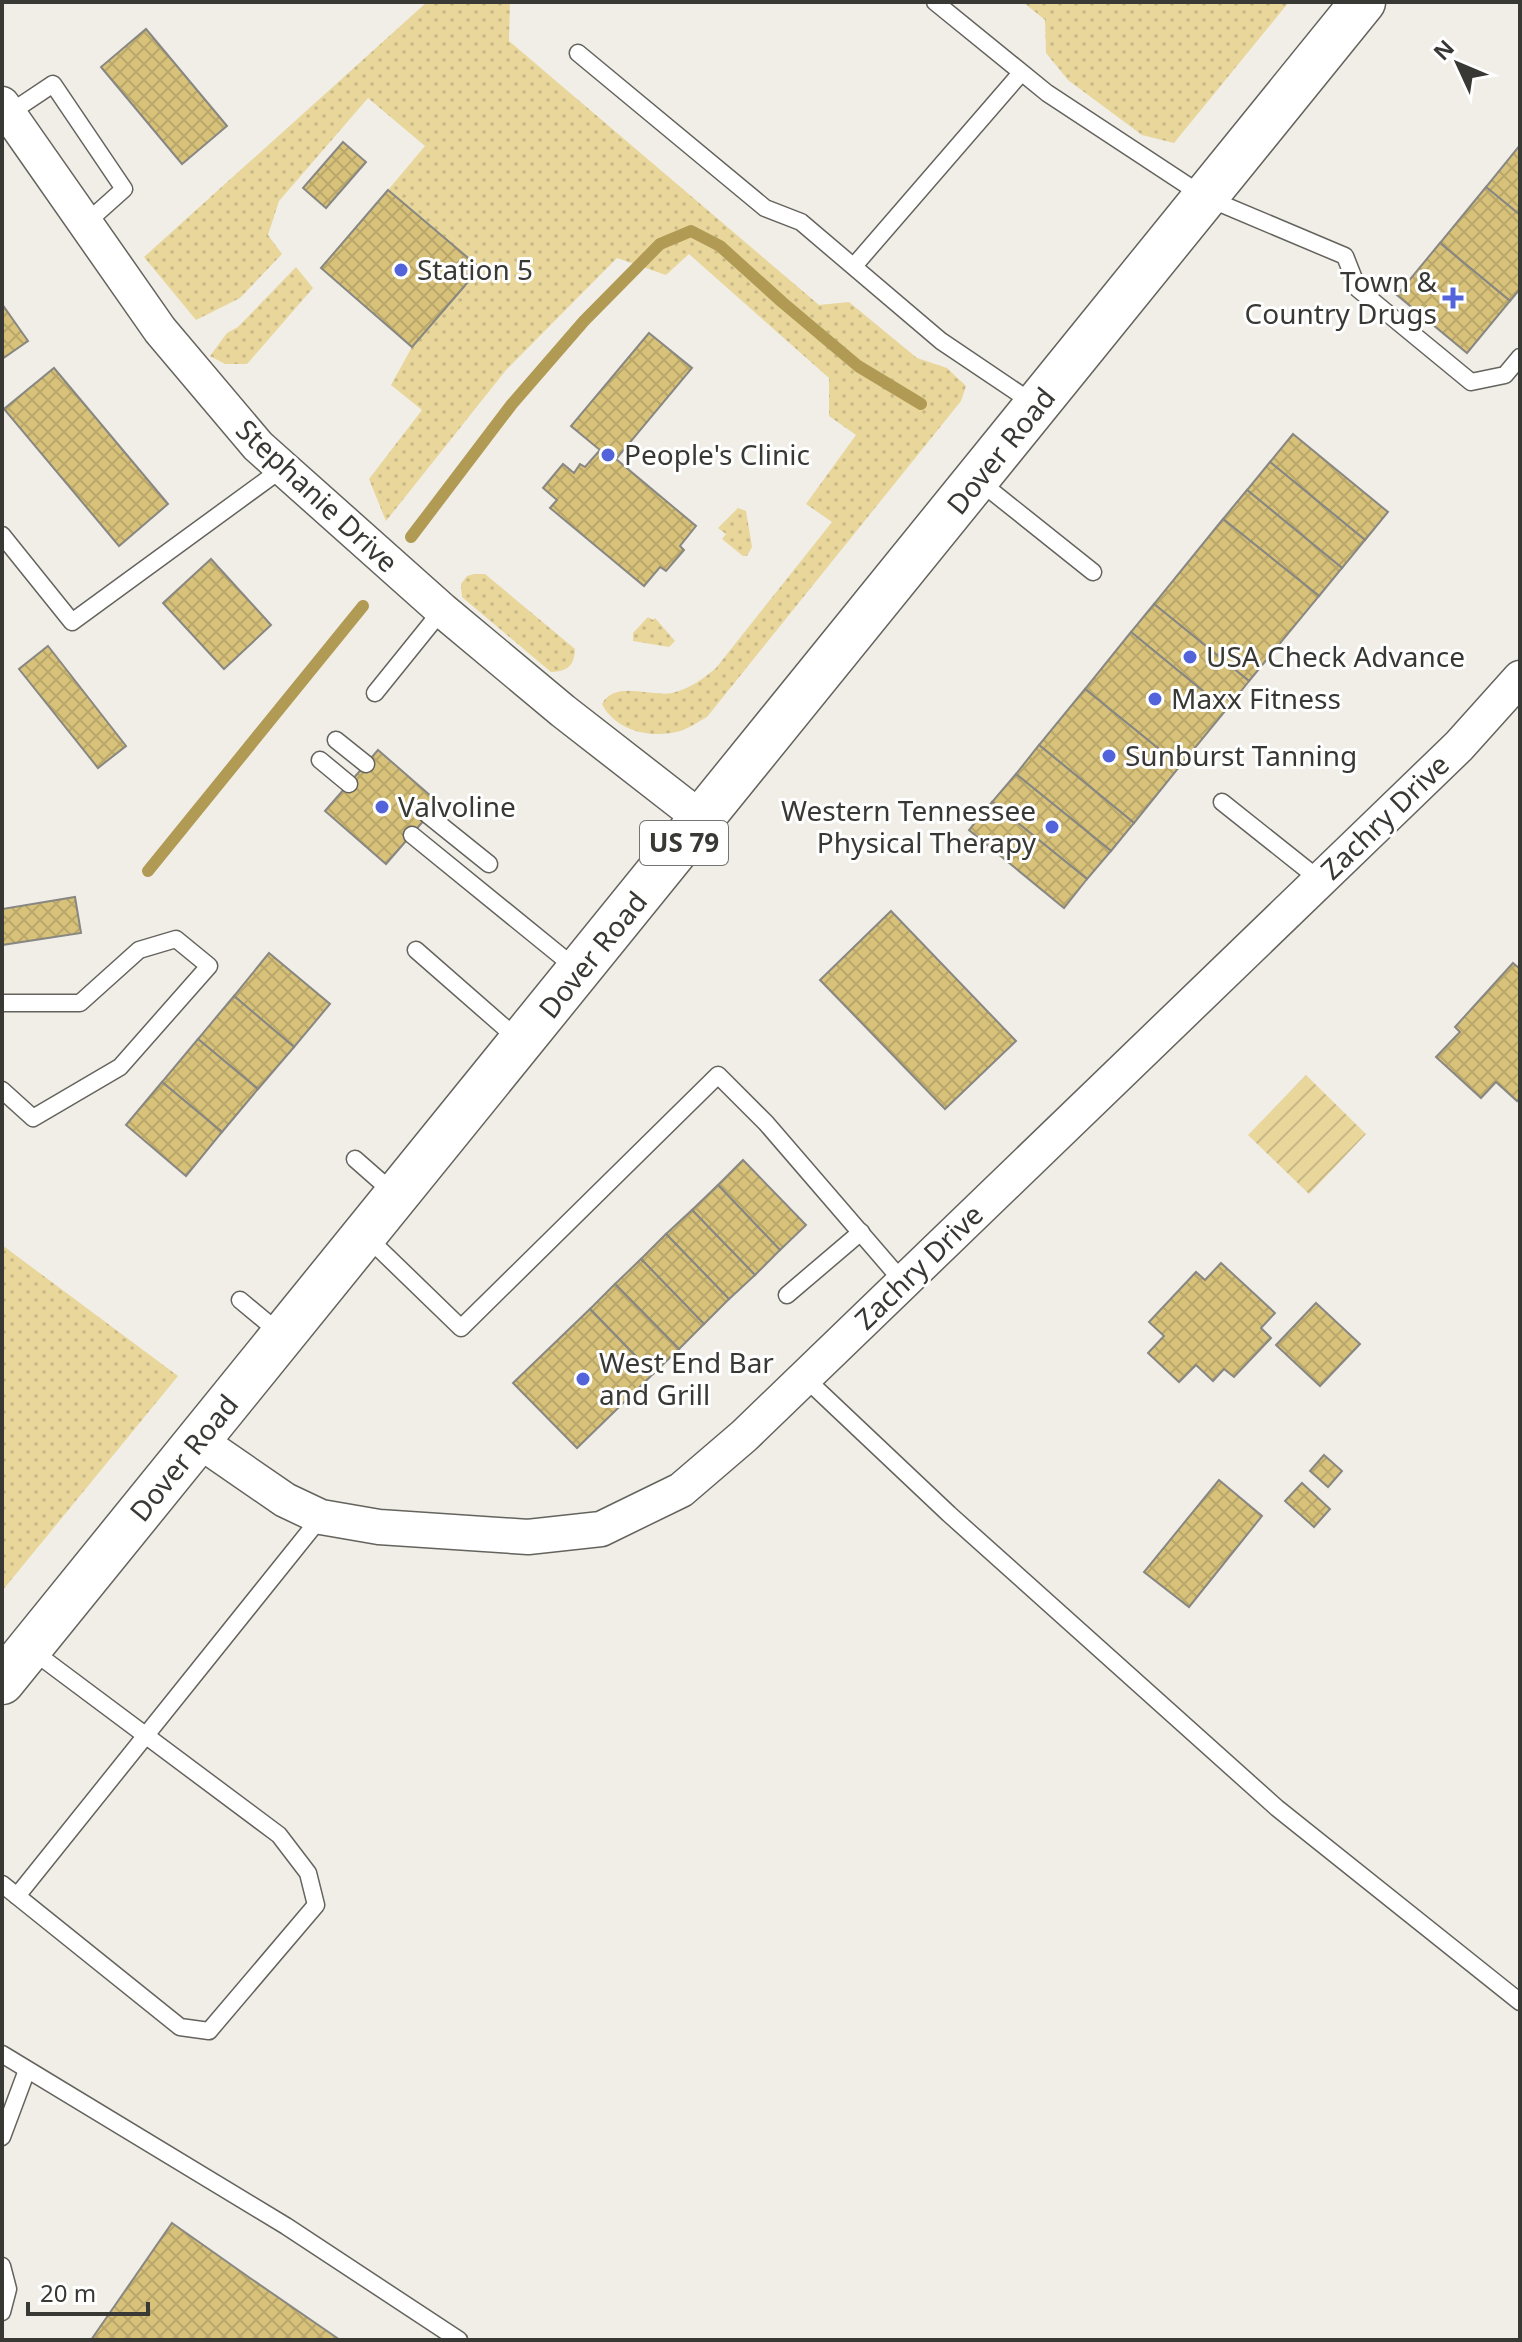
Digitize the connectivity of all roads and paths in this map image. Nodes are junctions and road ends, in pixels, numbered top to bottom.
1 (935, 2) edge
2 (1363, 2) edge
3 (578, 53) dead end
4 (1021, 73) junction
5 (4, 112) edge
6 (1205, 197) junction
7 (86, 223) junction
8 (854, 266) junction
9 (1520, 357) edge
10 (1037, 406) junction
11 (283, 468) junction
12 (977, 480) junction
13 (2, 535) edge
14 (1093, 572) dead end
15 (442, 610) junction
16 (1520, 678) edge
17 (375, 693) dead end
18 (336, 740) dead end
19 (320, 760) dead end
20 (366, 764) dead end
21 (349, 784) dead end
22 (1222, 802) dead end
23 (428, 815) dead end
24 (703, 820) junction
25 (412, 835) dead end
26 (489, 864) dead end
27 (1320, 880) junction
28 (416, 950) dead end
29 (579, 971) junction
30 (2, 1003) edge
31 (522, 1042) junction
32 (2, 1090) edge
33 (355, 1159) dead end
34 (397, 1196) junction
35 (861, 1232) junction
36 (365, 1235) junction
37 (904, 1283) junction
38 (787, 1295) dead end
39 (240, 1300) dead end
40 (283, 1336) junction
41 (805, 1378) junction
42 (198, 1440) junction
43 (321, 1517) junction
44 (29, 1648) junction
45 (2, 1682) edge
46 (146, 1735) junction
47 (2, 1884) edge
48 (17, 1896) junction
49 (1520, 2002) edge
50 (2, 2054) edge
51 (27, 2070) junction
52 (2, 2137) edge
53 (2, 2266) edge
54 (2, 2312) edge
55 (459, 2340) edge

1 - 4 lane
2 - 6 main road, Dover Road / US 79
3 - 8 lane
4 - 6 lane
4 - 8 lane
5 - 7 street, Stephanie Drive
5 - 7 lane
6 - 9 lane
6 - 10 main road, Dover Road / US 79
7 - 11 street, Stephanie Drive
8 - 10 lane
10 - 12 main road, Dover Road / US 79
11 - 13 lane
11 - 15 street, Stephanie Drive
12 - 14 lane
12 - 24 main road, Dover Road / US 79
15 - 17 lane
15 - 24 street, Stephanie Drive
16 - 27 street, Zachry Drive
18 - 20 lane
19 - 21 lane
22 - 27 lane
23 - 26 lane
24 - 29 main road, Dover Road / US 79
25 - 29 lane
27 - 37 street, Zachry Drive
28 - 31 lane
29 - 31 main road, Dover Road / US 79
30 - 32 lane
31 - 34 main road, Dover Road / US 79
33 - 34 lane
34 - 36 main road, Dover Road / US 79
35 - 36 lane
35 - 37 lane
35 - 38 lane
36 - 40 main road, Dover Road / US 79
37 - 41 street, Zachry Drive
39 - 40 lane
40 - 42 main road, Dover Road / US 79
41 - 43 street, Zachry Drive
41 - 49 lane
42 - 43 street, Zachry Drive
42 - 44 main road, Dover Road / US 79
43 - 46 lane
44 - 45 main road, Dover Road / US 79
44 - 46 lane
46 - 48 lane
46 - 48 lane
47 - 48 lane
50 - 51 lane
51 - 52 lane
51 - 55 lane
53 - 54 lane

